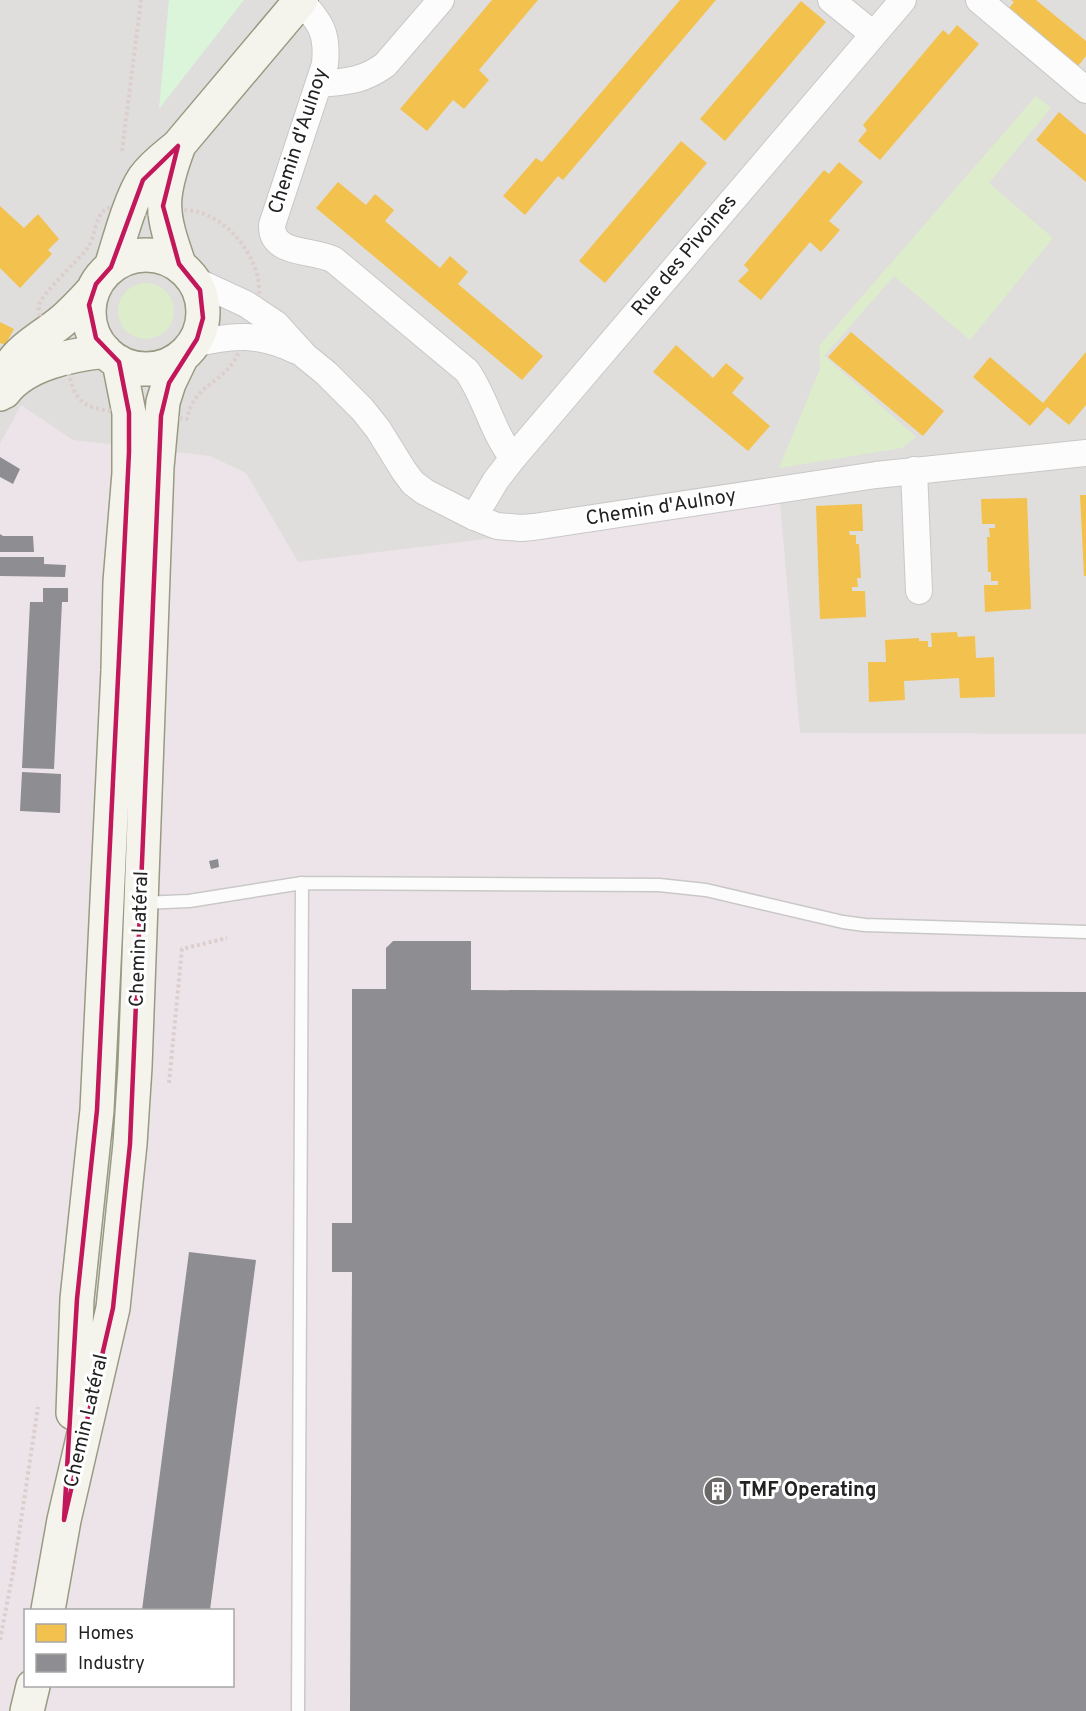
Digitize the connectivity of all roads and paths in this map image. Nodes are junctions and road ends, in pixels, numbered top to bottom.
1 (141, 0) edge
2 (301, 0) edge
3 (441, 0) edge
4 (831, 0) edge
5 (903, 0) edge
6 (979, 0) edge
7 (873, 34) junction
8 (319, 84) junction
9 (1086, 90) edge
10 (178, 146) junction
11 (122, 157) dead end
12 (164, 212) junction
13 (187, 272) junction
14 (102, 278) junction
15 (258, 301) dead end
16 (188, 350) junction
17 (239, 350) dead end
18 (305, 356) junction
19 (112, 357) junction
20 (66, 366) dead end
21 (0, 395) edge
22 (120, 412) dead end
23 (170, 417) dead end
24 (1086, 453) edge
25 (513, 458) junction
26 (914, 470) junction
27 (474, 518) junction
28 (919, 591) dead end
29 (302, 883) junction
30 (125, 902) junction
31 (1086, 932) edge
32 (227, 939) dead end
33 (169, 1086) dead end
34 (48, 1609) edge
35 (33, 1687) edge
36 (27, 1711) edge
37 (298, 1711) edge

1 - 11 path
2 - 8 street, Chemin d'Aulnoy
2 - 10 street
3 - 8 street
4 - 7 street
5 - 7 street, Rue des Pivoines
6 - 9 street
7 - 25 street, Rue des Pivoines
8 - 25 street, Chemin d'Aulnoy
10 - 12 street
10 - 14 street
12 - 13 street
12 - 15 path
13 - 14 street
13 - 16 street
13 - 18 street, Chemin d'Aulnoy
14 - 19 street
14 - 21 street
16 - 18 street, Chemin d'Aulnoy
16 - 19 street
16 - 30 street, Chemin Latéral
17 - 23 path
18 - 27 street, Chemin d'Aulnoy
19 - 21 street
19 - 30 street, Chemin Latéral
20 - 22 path
24 - 26 street, Chemin d'Aulnoy
25 - 27 street, Rue des Pivoines
26 - 27 street, Chemin d'Aulnoy
26 - 28 street
29 - 30 lane
29 - 31 lane
29 - 37 lane
30 - 34 street, Chemin Latéral
32 - 33 path
35 - 36 street

